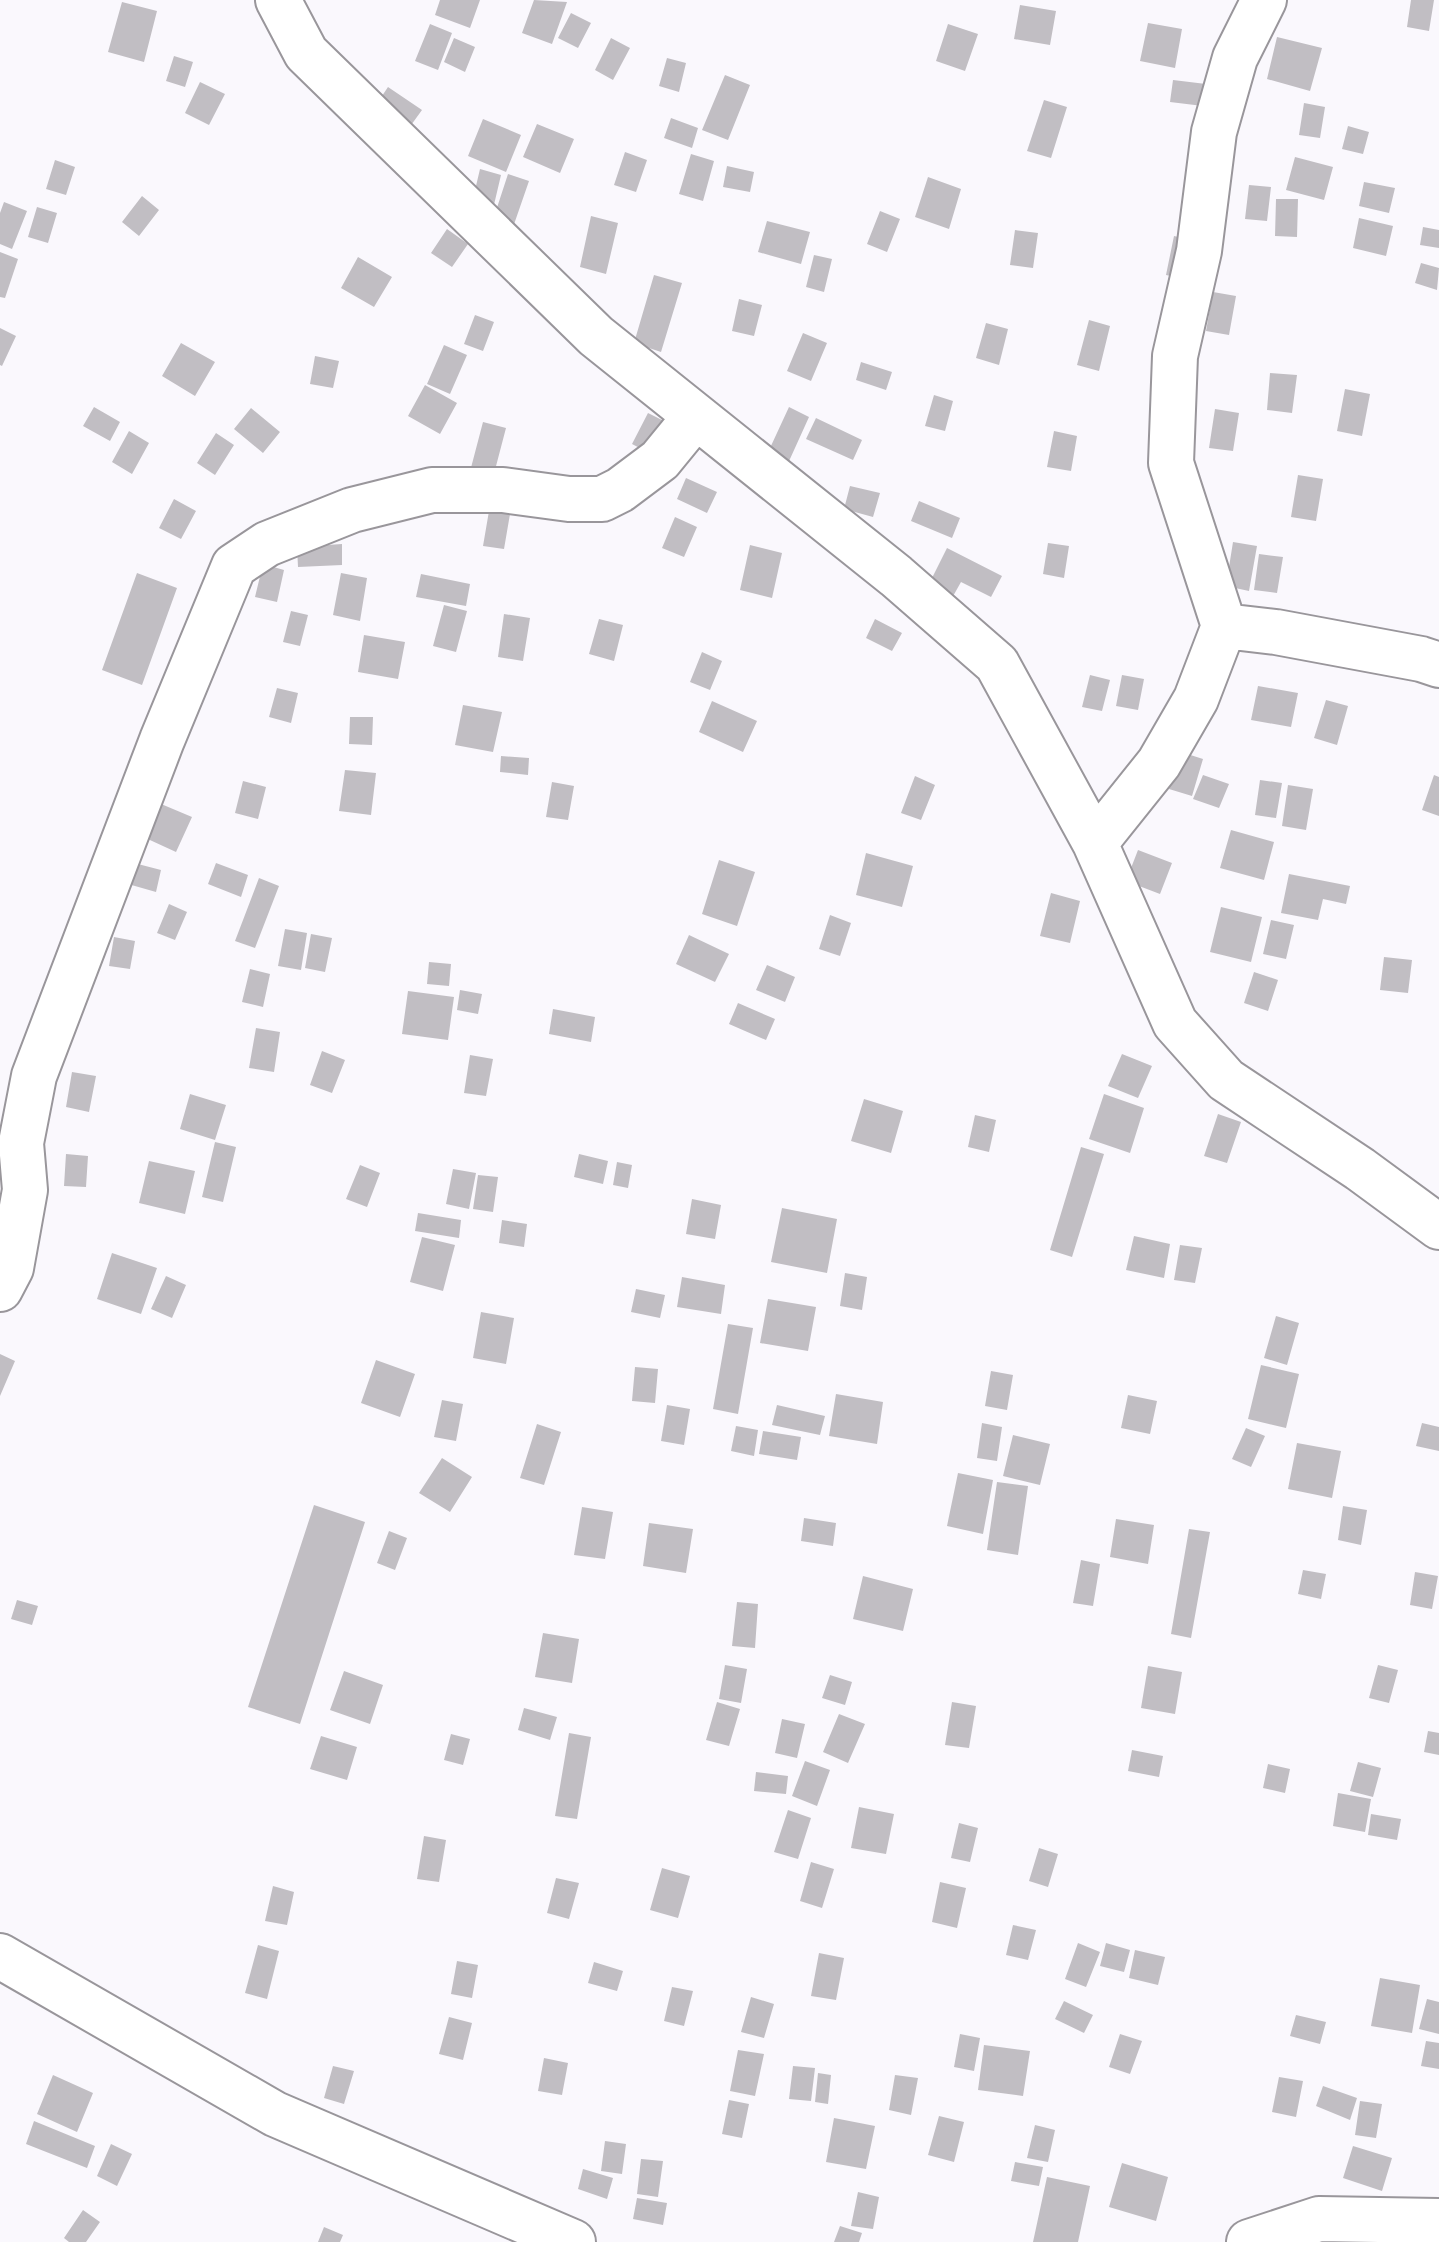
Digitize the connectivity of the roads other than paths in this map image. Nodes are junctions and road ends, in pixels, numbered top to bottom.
1 (278, 0) edge
2 (1264, 0) edge
3 (696, 416) junction
4 (1224, 626) junction
5 (1439, 665) edge
6 (1095, 843) junction
7 (1439, 1227) edge
8 (0, 1289) edge
9 (0, 1956) edge
10 (1439, 2221) edge
11 (573, 2242) edge
12 (1249, 2242) edge

1 - 3 street
2 - 4 street
3 - 6 street
3 - 8 street
4 - 5 street
4 - 6 street
6 - 7 street
9 - 11 street
10 - 12 street

